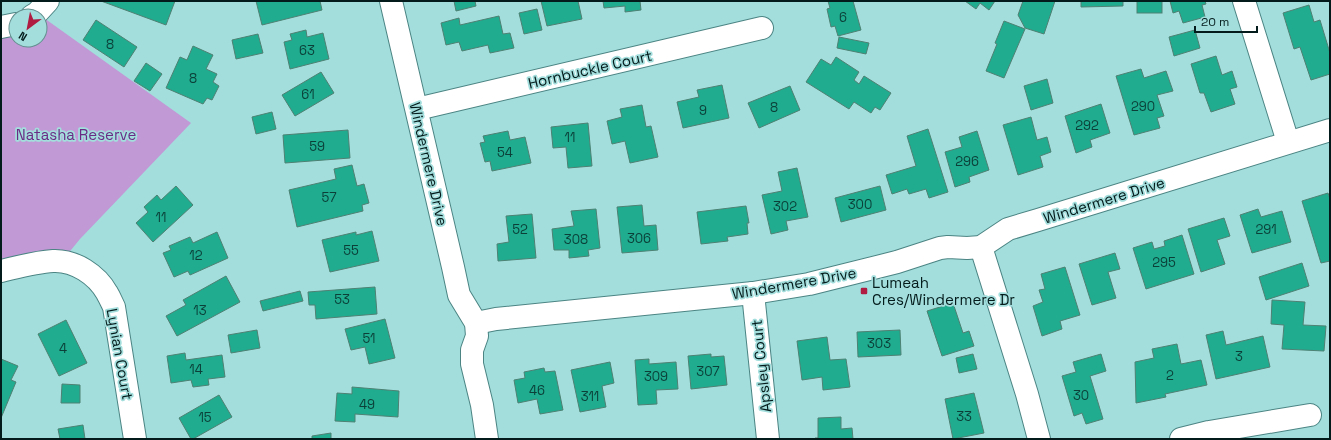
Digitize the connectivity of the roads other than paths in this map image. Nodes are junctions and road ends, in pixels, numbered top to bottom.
1 (391, 1) edge
2 (1244, 1) edge
3 (762, 28) dead end
4 (416, 109) junction
5 (1330, 130) edge
6 (1288, 142) junction
7 (981, 247) junction
8 (1, 271) edge
9 (753, 293) junction
10 (476, 323) junction
11 (1310, 415) dead end
12 (135, 439) edge
13 (487, 439) edge
14 (768, 439) edge
15 (1039, 439) edge
16 (1181, 439) edge

1 - 4 street, Windermere Drive
2 - 6 street
3 - 4 street, Hornbuckle Court
4 - 10 street, Windermere Drive
5 - 6 street, Windermere Drive
6 - 7 street, Windermere Drive
7 - 9 street, Windermere Drive
7 - 15 street
8 - 12 street, Lynian Court
9 - 10 street, Windermere Drive
9 - 14 street, Apsley Court
10 - 13 street
11 - 16 street

